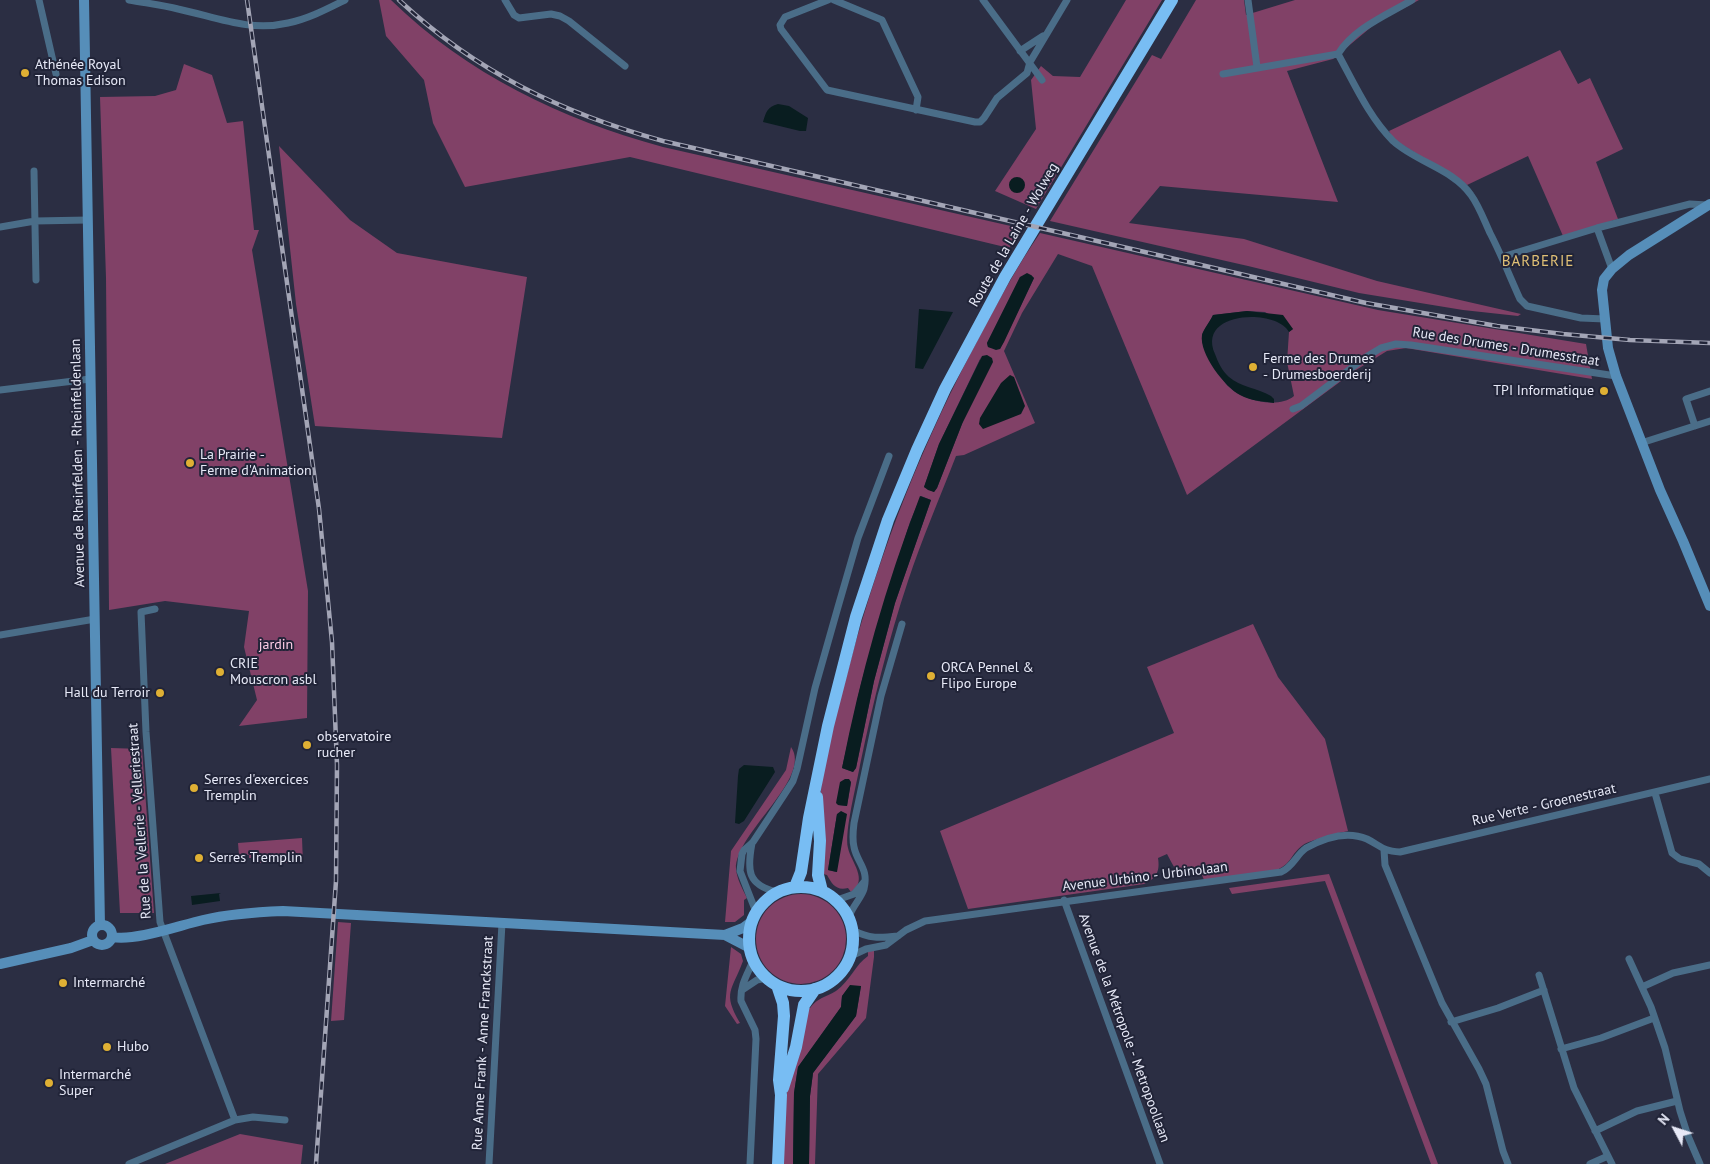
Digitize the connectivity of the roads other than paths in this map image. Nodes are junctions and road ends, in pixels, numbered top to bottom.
1 (39, 0) edge
2 (84, 0) edge
3 (129, 0) edge
4 (345, 0) edge
5 (505, 0) edge
6 (828, 0) edge
7 (834, 0) edge
8 (983, 0) edge
9 (1067, 0) edge
10 (1172, 0) edge
11 (1182, 0) edge
12 (1248, 0) edge
13 (1412, 0) edge
14 (1046, 34) junction
15 (1147, 40) junction
16 (1020, 51) junction
17 (1338, 54) junction
18 (1030, 62) junction
19 (625, 66) dead end
20 (1256, 67) junction
21 (56, 74) dead end
22 (1223, 74) dead end
23 (1042, 80) dead end
24 (916, 110) junction
25 (34, 172) dead end
26 (1708, 205) edge
27 (88, 220) junction
28 (35, 221) junction
29 (0, 228) edge
30 (1597, 228) junction
31 (1502, 257) junction
32 (1612, 268) junction
33 (36, 280) dead end
34 (1606, 319) junction
35 (1616, 376) junction
36 (90, 379) junction
37 (0, 390) edge
38 (1710, 391) edge
39 (1293, 409) dead end
40 (1710, 421) edge
41 (1695, 426) junction
42 (1641, 443) junction
43 (889, 456) dead end
44 (1710, 606) edge
45 (155, 609) dead end
46 (95, 618) junction
47 (902, 624) dead end
48 (0, 635) edge
49 (1710, 779) edge
50 (816, 785) junction
51 (1655, 793) junction
52 (752, 842) junction
53 (1384, 850) junction
54 (1710, 874) edge
55 (864, 881) junction
56 (795, 887) junction
57 (822, 891) junction
58 (777, 892) junction
59 (837, 900) junction
60 (1064, 900) junction
61 (754, 917) junction
62 (849, 917) junction
63 (502, 923) junction
64 (100, 925) junction
65 (164, 930) junction
66 (853, 930) junction
67 (725, 934) junction
68 (898, 936) junction
69 (112, 937) junction
70 (93, 940) junction
71 (752, 955) junction
72 (851, 956) junction
73 (1629, 959) dead end
74 (0, 964) edge
75 (1710, 966) edge
76 (1539, 975) dead end
77 (766, 978) junction
78 (777, 986) junction
79 (1642, 987) junction
80 (815, 989) junction
81 (742, 990) junction
82 (1544, 990) junction
83 (1654, 1018) junction
84 (1451, 1022) junction
85 (1561, 1049) junction
86 (781, 1095) junction
87 (1677, 1101) junction
88 (235, 1120) junction
89 (286, 1120) dead end
90 (1595, 1131) junction
91 (1608, 1156) junction
92 (128, 1164) edge
93 (489, 1164) edge
94 (750, 1164) edge
95 (778, 1164) edge
96 (1160, 1164) edge
97 (1508, 1164) edge
98 (1590, 1164) edge
99 (1612, 1164) edge
100 (1700, 1164) edge

1 - 21 street
2 - 27 main road, Avenue de Rheinfelden - Rheinfeldenlaan
3 - 4 street
5 - 19 street
6 - 24 street
7 - 24 street
8 - 16 street
9 - 14 street
10 - 15 highway, Route de la Laine - Wolweg
11 - 15 highway, Route de la Laine - Wolweg
12 - 20 street
13 - 17 street
14 - 16 street
14 - 18 street
15 - 50 highway, Route de la Laine - Wolweg
16 - 18 street
17 - 20 street
17 - 31 street
18 - 23 street
18 - 24 street
20 - 22 street
25 - 28 street
26 - 30 street
26 - 32 main road
27 - 28 street
27 - 36 main road, Avenue de Rheinfelden - Rheinfeldenlaan
28 - 29 street
28 - 33 street
30 - 31 street
30 - 32 street
31 - 34 street
32 - 34 main road
34 - 35 main road
35 - 39 street, Rue des Drumes - Drumesstraat
35 - 42 main road
36 - 37 street
36 - 46 main road, Avenue de Rheinfelden - Rheinfeldenlaan
38 - 41 street
40 - 41 street
41 - 42 street
42 - 44 main road
43 - 52 street
45 - 65 street, Rue de la Vellerie - Velleriestraat
46 - 48 street
46 - 64 main road, Avenue de Rheinfelden - Rheinfeldenlaan
47 - 55 street
49 - 51 street, Rue Verte - Groenestraat
50 - 56 highway
50 - 57 highway
51 - 53 street, Rue Verte - Groenestraat
51 - 54 street
52 - 58 street
52 - 61 street
53 - 60 street, Avenue Urbino - Urbinolaan
53 - 84 street
55 - 59 street
55 - 62 street
56 - 57 highway
56 - 58 highway
57 - 59 highway
58 - 61 highway
59 - 62 highway
60 - 68 street, Avenue Urbino - Urbinolaan
60 - 96 street, Avenue de la Métropole - Metropoollaan
61 - 67 main road
61 - 71 highway
62 - 66 highway
63 - 65 main road
63 - 67 main road
63 - 93 street, Rue Anne Frank - Anne Franckstraat
64 - 69 main road
64 - 70 main road
65 - 69 main road
65 - 88 street, Rue de la Vellerie - Velleriestraat
66 - 68 street, Avenue Urbino - Urbinolaan
66 - 72 highway
67 - 71 main road
68 - 72 street, Avenue Urbino - Urbinolaan
69 - 70 main road
70 - 74 main road
71 - 77 highway
71 - 81 street
72 - 80 highway
73 - 79 street
75 - 79 street
76 - 82 street
77 - 78 highway
77 - 81 street
78 - 80 highway
78 - 86 highway
79 - 83 street
80 - 86 highway
81 - 94 street
82 - 84 street
82 - 85 street
83 - 85 street
83 - 87 street
84 - 97 street
85 - 90 street
86 - 95 highway
87 - 90 street
87 - 100 street
88 - 89 street
88 - 92 street
90 - 91 street
91 - 98 street
91 - 99 street

